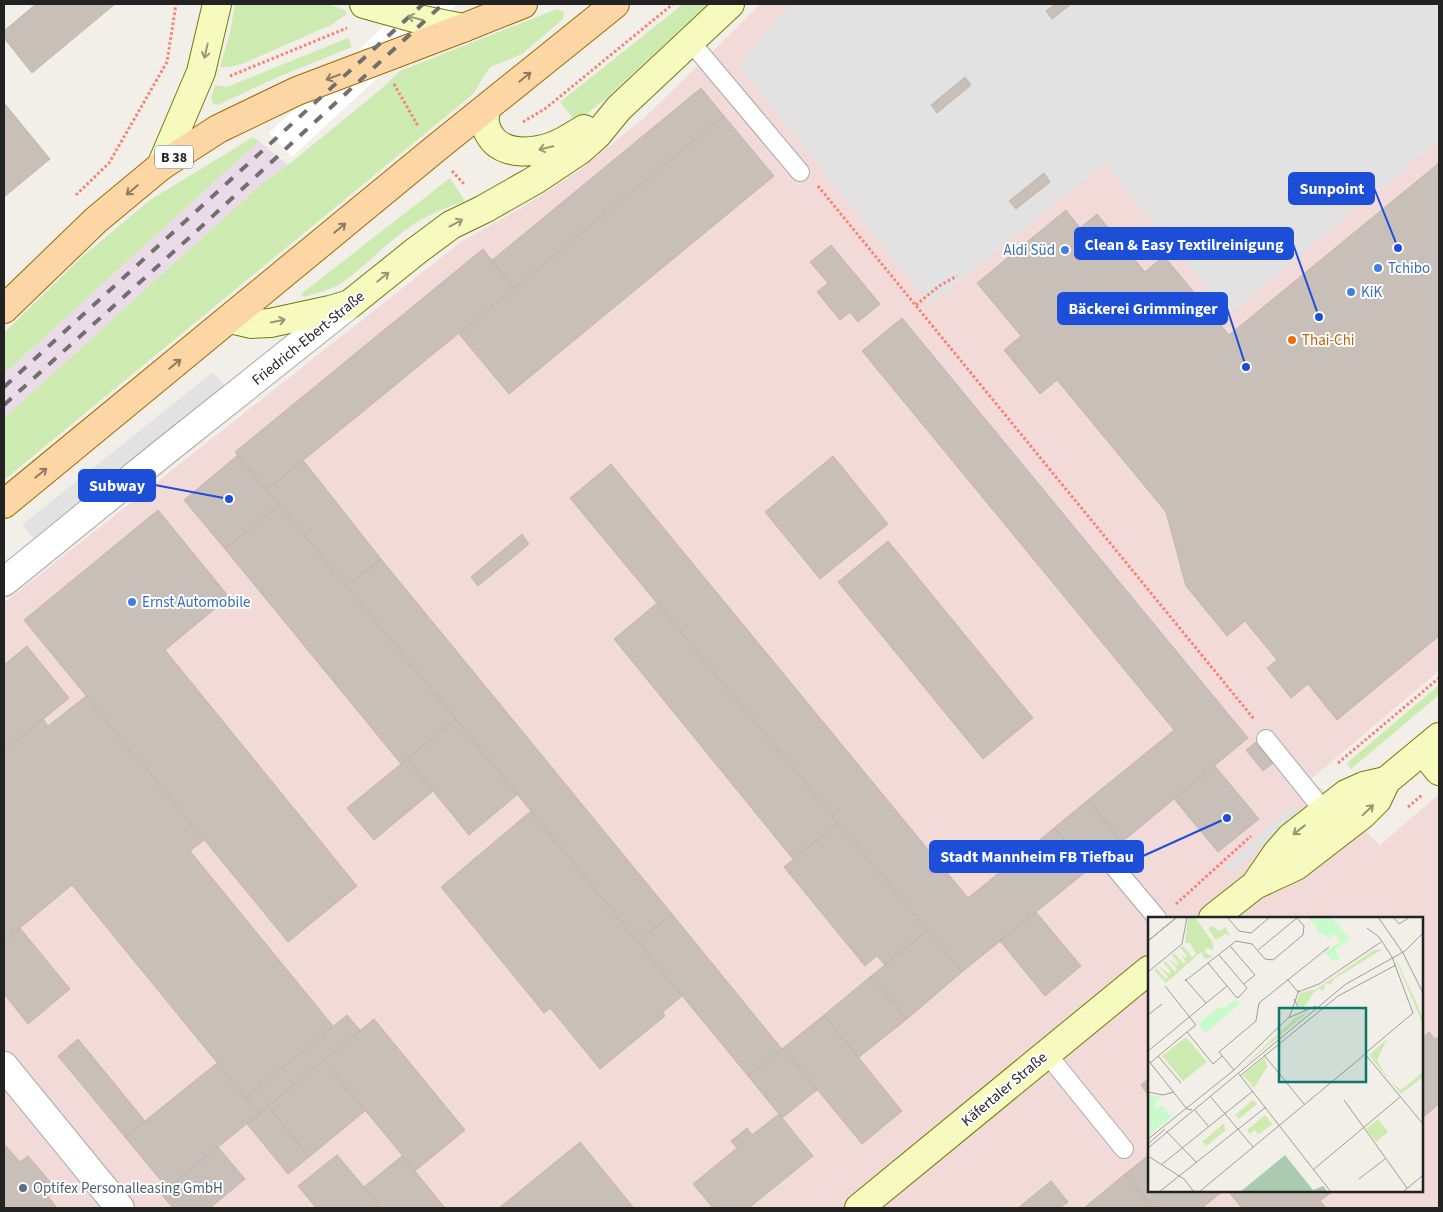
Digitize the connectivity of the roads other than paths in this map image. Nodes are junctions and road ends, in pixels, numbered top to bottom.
1 (217, 4) edge
2 (364, 4) edge
3 (523, 4) edge
4 (615, 4) edge
5 (730, 4) edge
6 (462, 28) junction
7 (690, 41) junction
8 (487, 108) junction
9 (619, 108) junction
10 (161, 166) junction
11 (800, 172) road end
12 (350, 304) junction
13 (4, 309) edge
14 (230, 319) junction
15 (4, 504) edge
16 (7, 573) edge
17 (1266, 739) road end
18 (1434, 753) edge
19 (1386, 781) junction
20 (1324, 811) junction
21 (1105, 856) dead end
22 (1255, 885) junction
23 (1156, 917) edge
24 (1214, 917) edge
25 (1148, 971) edge
26 (1047, 1054) junction
27 (4, 1066) edge
28 (1124, 1149) dead end
29 (120, 1208) edge
30 (859, 1208) edge

1 -> 10 street
6 -> 2 street
3 - 6 main road, B 38
8 -> 4 main road
5 - 7 street, Friedrich-Ebert-Straße
6 -> 10 main road, B 38
7 - 9 street, Friedrich-Ebert-Straße
7 - 11 lane
9 -> 8 street, Friedrich-Ebert-Straße
14 -> 8 main road
12 -> 9 street, Friedrich-Ebert-Straße
10 -> 13 main road, B 38
14 -> 12 street
12 - 16 street, Friedrich-Ebert-Straße
15 -> 14 main road
17 - 20 lane
18 - 19 street
19 - 20 street
22 -> 19 street
20 -> 22 street
21 - 23 lane
22 - 24 street
25 - 26 street, Käfertaler Straße
26 - 28 lane
26 - 30 street, Käfertaler Straße
27 - 29 street

